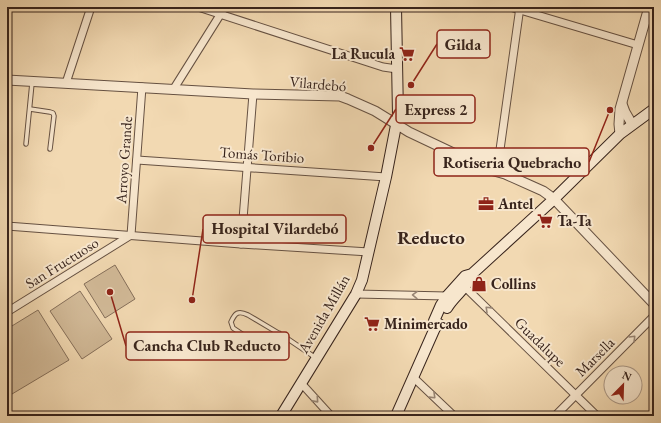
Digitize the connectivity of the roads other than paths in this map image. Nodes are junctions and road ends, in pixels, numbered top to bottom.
1 (91, 7) edge
2 (198, 7) edge
3 (226, 7) edge
4 (396, 7) edge
5 (510, 7) edge
6 (649, 7) edge
7 (519, 8) edge
8 (221, 14) junction
9 (638, 45) junction
10 (397, 68) junction
11 (7, 80) edge
12 (33, 82) junction
13 (66, 84) junction
14 (142, 88) junction
15 (173, 90) junction
16 (253, 94) junction
17 (622, 104) junction
18 (30, 109) junction
19 (654, 109) edge
20 (397, 124) junction
21 (632, 124) junction
22 (620, 134) junction
23 (26, 144) dead end
24 (50, 149) dead end
25 (137, 160) junction
26 (247, 167) junction
27 (497, 171) junction
28 (386, 177) junction
29 (554, 198) junction
30 (7, 226) edge
31 (131, 235) junction
32 (241, 244) junction
33 (369, 252) junction
34 (472, 274) junction
35 (464, 287) junction
36 (356, 294) junction
37 (449, 298) junction
38 (654, 304) edge
39 (7, 312) edge
40 (654, 316) edge
41 (279, 333) junction
42 (317, 358) junction
43 (413, 377) junction
44 (301, 383) junction
45 (576, 395) junction
46 (281, 416) edge
47 (331, 416) edge
48 (396, 416) edge
49 (454, 416) edge
50 (555, 416) edge
51 (598, 416) edge

1 - 13 street
2 - 8 street
3 - 8 street
4 - 10 main road, Avenida Millán
5 - 7 street
6 - 9 street
7 - 9 street
7 - 27 street
8 - 10 street
8 - 15 street
9 - 17 street
10 - 20 main road, Avenida Millán
11 - 12 street, Vilardebó
12 - 13 street, Vilardebó
12 - 18 lane
13 - 14 street, Vilardebó
14 - 15 street, Vilardebó
14 - 25 street, Arroyo Grande
15 - 16 street, Vilardebó
16 - 20 street, Vilardebó
16 - 26 street
17 - 21 street
17 - 22 street
18 - 23 lane
18 - 24 lane
19 - 21 main road
20 - 27 street, Vilardebó
20 - 28 main road, Avenida Millán
21 - 22 main road
22 - 29 main road
25 - 26 street, Tomás Toribio
25 - 31 street, Arroyo Grande
26 - 28 street, Tomás Toribio
26 - 32 street
27 - 29 street, Vilardebó
28 - 33 main road, Avenida Millán
29 - 34 main road
29 - 38 street, Vilardebó
30 - 31 street
31 - 32 street
31 - 39 street, San Fructuoso
32 - 33 street
33 - 36 main road, Avenida Millán
34 - 35 main road
34 - 37 main road
35 - 37 main road
45 -> 35 street, Guadalupe
37 -> 36 street
36 - 42 main road, Avenida Millán
37 - 43 main road
45 -> 40 street, Marsella
41 - 41 lane
41 - 42 lane
42 - 44 main road, Avenida Millán
43 - 48 main road
43 -> 49 street
44 - 46 main road, Avenida Millán
44 -> 47 street
45 - 50 street, Marsella
45 - 51 street, Guadalupe

